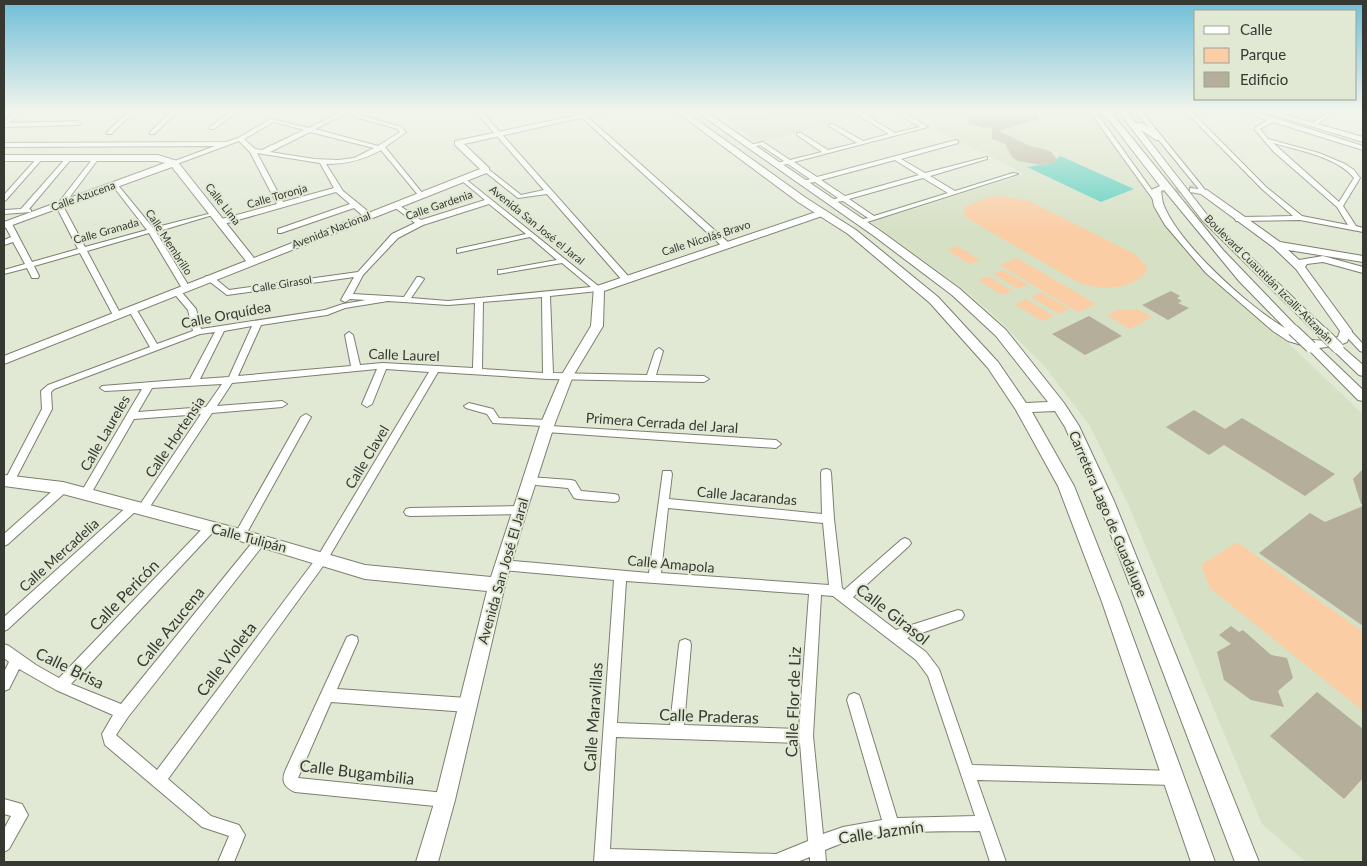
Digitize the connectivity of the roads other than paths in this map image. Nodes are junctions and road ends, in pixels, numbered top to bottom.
1 (203, 152) edge
2 (255, 152) edge
3 (267, 152) edge
4 (368, 152) edge
5 (385, 152) edge
6 (467, 152) edge
7 (517, 152) edge
8 (624, 152) edge
9 (737, 152) edge
10 (764, 152) edge
11 (771, 152) edge
12 (825, 152) edge
13 (916, 152) edge
14 (1122, 152) edge
15 (1140, 152) edge
16 (1160, 152) edge
17 (1171, 152) edge
18 (1229, 152) edge
19 (1278, 152) edge
20 (1303, 152) edge
21 (4, 158) edge
22 (40, 158) junction
23 (69, 158) junction
24 (96, 158) junction
25 (895, 158) junction
26 (985, 158) dead end
27 (321, 160) junction
28 (790, 162) junction
29 (174, 163) junction
30 (777, 165) junction
31 (486, 170) junction
32 (1015, 174) dead end
33 (924, 175) junction
34 (463, 179) junction
35 (816, 179) junction
36 (803, 183) junction
37 (114, 185) junction
38 (1162, 188) dead end
39 (338, 189) junction
40 (1193, 190) tunnel mouth
41 (550, 191) junction
42 (1204, 192) junction
43 (954, 193) junction
44 (820, 194) junction
45 (421, 195) junction
46 (843, 198) junction
47 (4, 199) edge
48 (802, 200) junction
49 (490, 201) junction
50 (1157, 201) junction
51 (831, 202) junction
52 (281, 205) junction
53 (355, 205) junction
54 (395, 205) junction
55 (59, 206) junction
56 (1340, 206) junction
57 (45, 210) junction
58 (4, 212) edge
59 (23, 212) junction
60 (214, 213) junction
61 (822, 213) junction
62 (367, 215) junction
63 (873, 218) junction
64 (1300, 218) junction
65 (1240, 219) junction
66 (221, 222) junction
67 (860, 222) junction
68 (420, 223) junction
69 (6, 225) edge
70 (1353, 228) junction
71 (151, 230) junction
72 (281, 230) dead end
73 (1363, 230) edge
74 (531, 235) junction
75 (16, 238) junction
76 (4, 242) edge
77 (1213, 243) junction
78 (726, 245) junction
79 (1233, 245) junction
80 (1277, 245) junction
81 (81, 250) junction
82 (460, 250) dead end
83 (1321, 255) junction
84 (1363, 259) edge
85 (563, 260) junction
86 (251, 261) junction
87 (29, 264) junction
88 (1300, 267) junction
89 (1363, 270) edge
90 (4, 272) edge
91 (501, 272) dead end
92 (360, 274) junction
93 (36, 276) dead end
94 (209, 278) junction
95 (625, 278) junction
96 (420, 279) dead end
97 (598, 289) junction
98 (181, 290) junction
99 (546, 293) junction
100 (347, 296) junction
101 (387, 299) junction
102 (406, 300) junction
103 (479, 301) junction
104 (344, 306) junction
105 (132, 309) junction
106 (117, 315) junction
107 (258, 322) junction
108 (221, 328) junction
109 (1346, 331) junction
110 (198, 332) junction
111 (349, 335) dead end
112 (154, 347) junction
113 (1363, 349) edge
114 (659, 351) dead end
115 (4, 360) edge
116 (383, 366) junction
117 (356, 368) junction
118 (436, 370) junction
119 (477, 371) junction
120 (1363, 372) edge
121 (548, 376) junction
122 (567, 376) junction
123 (651, 378) junction
124 (704, 379) dead end
125 (231, 380) junction
126 (193, 383) junction
127 (148, 386) junction
128 (105, 388) dead end
129 (1363, 397) edge
130 (282, 404) dead end
131 (367, 404) dead end
132 (469, 406) dead end
133 (1059, 406) junction
134 (1022, 408) junction
135 (211, 409) junction
136 (131, 416) junction
137 (306, 417) dead end
138 (547, 426) junction
139 (776, 444) dead end
140 (826, 472) dead end
141 (667, 474) dead end
142 (7, 481) edge
143 (529, 481) junction
144 (63, 488) junction
145 (85, 494) junction
146 (614, 498) dead end
147 (664, 504) junction
148 (138, 508) junction
149 (519, 510) junction
150 (410, 512) dead end
151 (828, 519) junction
152 (210, 528) junction
153 (240, 535) junction
154 (4, 541) edge
155 (260, 541) junction
156 (905, 542) dead end
157 (322, 559) junction
158 (503, 564) junction
159 (620, 575) junction
160 (654, 578) junction
161 (497, 585) junction
162 (815, 591) junction
163 (840, 594) junction
164 (958, 615) dead end
165 (4, 625) edge
166 (894, 636) junction
167 (352, 641) dead end
168 (686, 645) dead end
169 (4, 650) edge
170 (16, 662) junction
171 (4, 685) edge
172 (61, 685) junction
173 (326, 695) junction
174 (854, 700) dead end
175 (467, 705) junction
176 (123, 712) junction
177 (610, 730) junction
178 (676, 733) junction
179 (806, 736) junction
180 (967, 772) junction
181 (1174, 778) junction
182 (158, 780) junction
183 (445, 800) junction
184 (4, 807) edge
185 (985, 823) junction
186 (892, 827) junction
187 (4, 844) edge
188 (815, 844) junction
189 (602, 859) edge
190 (226, 862) edge
191 (426, 862) edge
192 (818, 862) edge
193 (998, 862) edge
194 (1203, 862) edge
195 (1248, 862) edge

1 - 29 street, Calle Azucena
2 - 52 street
3 - 27 street
4 - 27 street
5 - 45 street
6 - 31 street
7 - 41 street
8 - 78 street
9 - 48 main road, Carretera Lago de Guadalupe
10 - 30 main road, Carretera Lago de Guadalupe
11 - 28 street
12 - 28 street
13 - 25 street
14 - 50 street
15 - 77 street, Boulevard Cuautitlán Izcalli-Atizapán
16 - 79 street, Boulevard Cuautitlán Izcalli-Atizapán
17 - 42 street, Boulevard Cuautitlán Izcalli-Atizapán
18 - 64 street
19 - 56 street
20 - 56 street
21 - 22 street
22 - 23 street
22 - 47 street
23 - 24 street
23 - 59 street
24 - 29 street
24 - 55 street
25 - 33 street
25 - 35 street
26 - 33 street
27 - 39 street
28 - 30 street
28 - 35 street
29 - 37 street, Calle Azucena
29 - 60 street, Calle Lima
30 - 36 main road, Carretera Lago de Guadalupe
31 - 34 street, Avenida Nacional
31 - 41 street
32 - 43 street
33 - 43 street
33 - 46 street
34 - 45 street, Avenida Nacional
34 - 49 street, Avenida San José el Jaral
35 - 36 street
35 - 46 street
36 - 44 main road, Carretera Lago de Guadalupe
37 - 55 street, Calle Azucena
37 - 71 street, Calle Membrillo
38 - 50 street
39 - 52 street, Calle Toronja
39 - 53 street
40 - 42 street
41 - 95 street
42 - 65 street, Boulevard Cuautitlán Izcalli-Atizapán
43 - 63 street
44 - 48 main road
44 - 51 main road, Carretera Lago de Guadalupe
45 - 54 street, Avenida Nacional
46 - 51 street
46 - 63 street
48 - 61 main road, Carretera Lago de Guadalupe
49 - 68 street, Calle Gardenia
49 - 74 street, Avenida San José el Jaral
50 - 109 street
51 - 67 main road, Carretera Lago de Guadalupe
52 - 66 street, Calle Toronja
53 - 62 street
53 - 72 street
54 - 62 street, Avenida Nacional
54 - 68 street
55 - 57 street, Calle Azucena
55 - 81 street
56 - 70 street
57 - 59 street
57 - 69 street, Calle Azucena
58 - 59 street
60 - 66 street, Calle Lima
60 - 71 street, Calle Granada
61 - 78 street, Calle Nicolás Bravo
61 - 134 main road, Carretera Lago de Guadalupe
62 - 86 street, Avenida Nacional
63 - 67 street
64 - 65 street
64 - 70 street
65 - 80 street, Boulevard Cuautitlán Izcalli-Atizapán
66 - 86 street, Calle Lima
67 - 133 main road, Carretera Lago de Guadalupe
68 - 92 street, Calle Gardenia
69 - 75 street
70 - 73 street
71 - 81 street, Calle Granada
71 - 98 street, Calle Membrillo
74 - 82 street
74 - 85 street, Avenida San José el Jaral
75 - 76 street
75 - 87 street
77 - 79 street
77 - 129 street, Boulevard Cuautitlán Izcalli-Atizapán, bridge
78 - 95 street, Calle Nicolás Bravo
79 - 120 street, Boulevard Cuautitlán Izcalli-Atizapán, bridge
80 - 83 street
80 - 88 street, Boulevard Cuautitlán Izcalli-Atizapán
81 - 87 street, Calle Granada
81 - 106 street
83 - 84 street
83 - 88 street
83 - 89 street
85 - 91 street
85 - 97 street, Avenida San José el Jaral
86 - 94 street, Avenida Nacional
87 - 90 street, Calle Granada
87 - 93 street
88 - 109 street, Boulevard Cuautitlán Izcalli-Atizapán
92 - 94 street, Calle Girasol
92 - 100 street, Calle Gardenia
94 - 98 street, Avenida Nacional
95 - 97 street, Calle Nicolás Bravo
96 - 102 street
97 - 99 street, Calle Orquídea
97 - 122 street, Avenida San José El Jaral
98 - 105 street, Avenida Nacional
98 - 110 street, Calle Membrillo
99 - 103 street, Calle Orquídea
99 - 121 street
100 - 101 street, Calle Orquídea
100 - 104 street, Calle Gardenia
101 - 102 street, Calle Orquídea
101 - 104 street, Calle Orquídea
102 - 103 street, Calle Orquídea
103 - 119 street
104 - 107 street, Calle Orquídea
105 - 106 street, Avenida Nacional
105 - 112 street
106 - 115 street, Avenida Nacional
107 - 108 street, Calle Orquídea
107 - 125 street, Calle Hortensia
108 - 110 street, Calle Orquídea
108 - 126 street
109 - 113 street, Boulevard Cuautitlán Izcalli-Atizapán
110 - 112 street, Calle Orquídea
111 - 117 street
112 - 142 street, Calle Orquídea
114 - 123 street
116 - 117 street, Calle Laurel
116 - 118 street, Calle Laurel
116 - 131 street
117 - 125 street, Calle Laurel
118 - 119 street, Calle Laurel
118 - 157 street, Calle Clavel
119 - 121 street, Calle Laurel
121 - 122 street, Calle Laurel
122 - 123 street, Calle Laurel
122 - 138 street, Avenida San José El Jaral
123 - 124 street, Calle Laurel
125 - 126 street, Calle Laurel
125 - 135 street, Calle Hortensia
126 - 127 street, Calle Laurel
127 - 128 street, Calle Laurel
127 - 136 street, Calle Laureles
130 - 135 street
132 - 138 street, Primera Cerrada del Jaral
133 - 134 main road
133 - 195 main road, Carretera Lago de Guadalupe
134 - 181 main road, Carretera Lago de Guadalupe
135 - 136 street
135 - 148 street, Calle Hortensia
136 - 145 street, Calle Laureles
137 - 153 street
138 - 139 street, Primera Cerrada del Jaral
138 - 143 street, Avenida San José El Jaral
140 - 151 street, Calle Girasol
141 - 147 street
142 - 144 street, Calle Tulipán
143 - 146 street
143 - 149 street, Avenida San José El Jaral
144 - 145 street, Calle Tulipán
144 - 154 street
145 - 148 street, Calle Tulipán
147 - 151 street, Calle Jacarandas
147 - 160 street
148 - 152 street, Calle Tulipán
148 - 165 street, Calle Mercadelia
149 - 150 street
149 - 158 street, Avenida San José El Jaral
151 - 163 street, Calle Girasol
152 - 153 street, Calle Tulipán
152 - 172 street, Calle Pericón
153 - 155 street, Calle Tulipán
155 - 157 street, Calle Tulipán
155 - 176 street, Calle Azucena
156 - 163 street
157 - 161 street, Calle Tulipán
157 - 182 street, Calle Violeta
158 - 159 street, Calle Amapola
158 - 161 street, Avenida San José El Jaral
159 - 160 street, Calle Amapola
159 - 177 street, Calle Maravillas
160 - 162 street, Calle Amapola
161 - 175 street, Avenida San José El Jaral
162 - 163 street, Calle Amapola
162 - 179 street, Calle Flor de Liz
163 - 166 street, Calle Girasol
164 - 166 street
166 - 180 street, Calle Girasol
167 - 173 street
168 - 178 street
169 - 170 street, Calle Brisa
170 - 171 street
170 - 172 street, Calle Brisa
172 - 176 street, Calle Brisa
173 - 175 street
173 - 183 street, Calle Bugambilia
174 - 186 street
175 - 183 street, Avenida San José El Jaral
176 - 182 street, Calle Azucena
177 - 178 street, Calle Praderas
177 - 189 street, Calle Maravillas
178 - 179 street, Calle Praderas
179 - 188 street, Calle Flor de Liz
180 - 181 street
180 - 185 street, Calle Girasol
181 - 194 main road, Carretera Lago de Guadalupe
182 - 190 street
183 - 191 street, Avenida San José El Jaral
184 - 187 street
185 - 186 street, Calle Jazmín
185 - 193 street, Calle Girasol
186 - 188 street, Calle Jazmín
188 - 189 street, Calle Jazmín
188 - 192 street, Calle Flor de Liz

